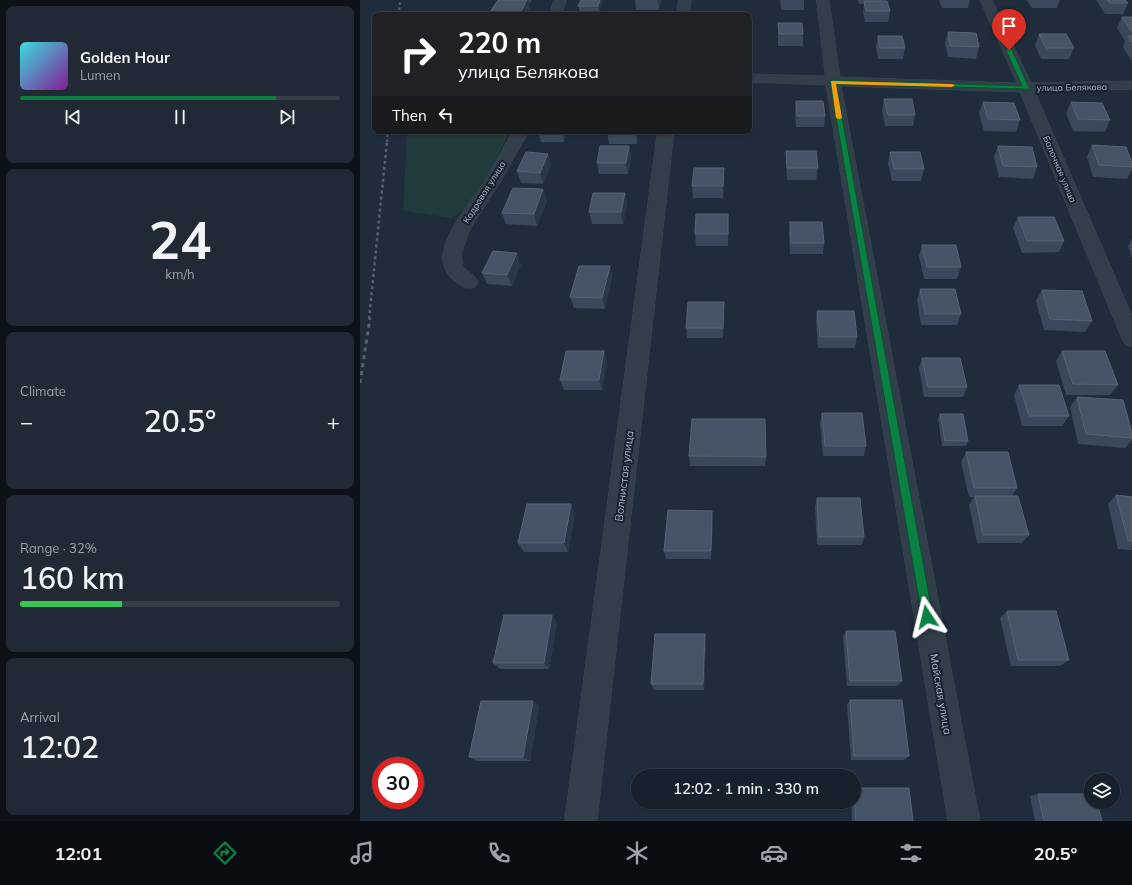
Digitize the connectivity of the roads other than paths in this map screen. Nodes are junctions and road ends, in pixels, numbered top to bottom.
1 (560, 0) edge
2 (685, 0) edge
3 (823, 0) edge
4 (986, 0) edge
5 (557, 12) edge
6 (683, 12) edge
7 (752, 78) edge
8 (833, 82) junction
9 (1132, 85) edge
10 (1026, 88) junction
11 (519, 134) edge
12 (666, 134) edge
13 (468, 282) dead end
14 (1132, 339) edge
15 (581, 821) edge
16 (964, 821) edge

1 - 5 street
2 - 6 street
3 - 8 street, Майская улица
4 - 10 street, Балочная улица
7 - 8 street, улица Белякова
8 - 10 street, улица Белякова
8 - 16 street, Майская улица
9 - 10 street, улица Белякова
10 - 14 street, Балочная улица
11 - 13 street, Кадровая улица
12 - 15 street, Волнистая улица

